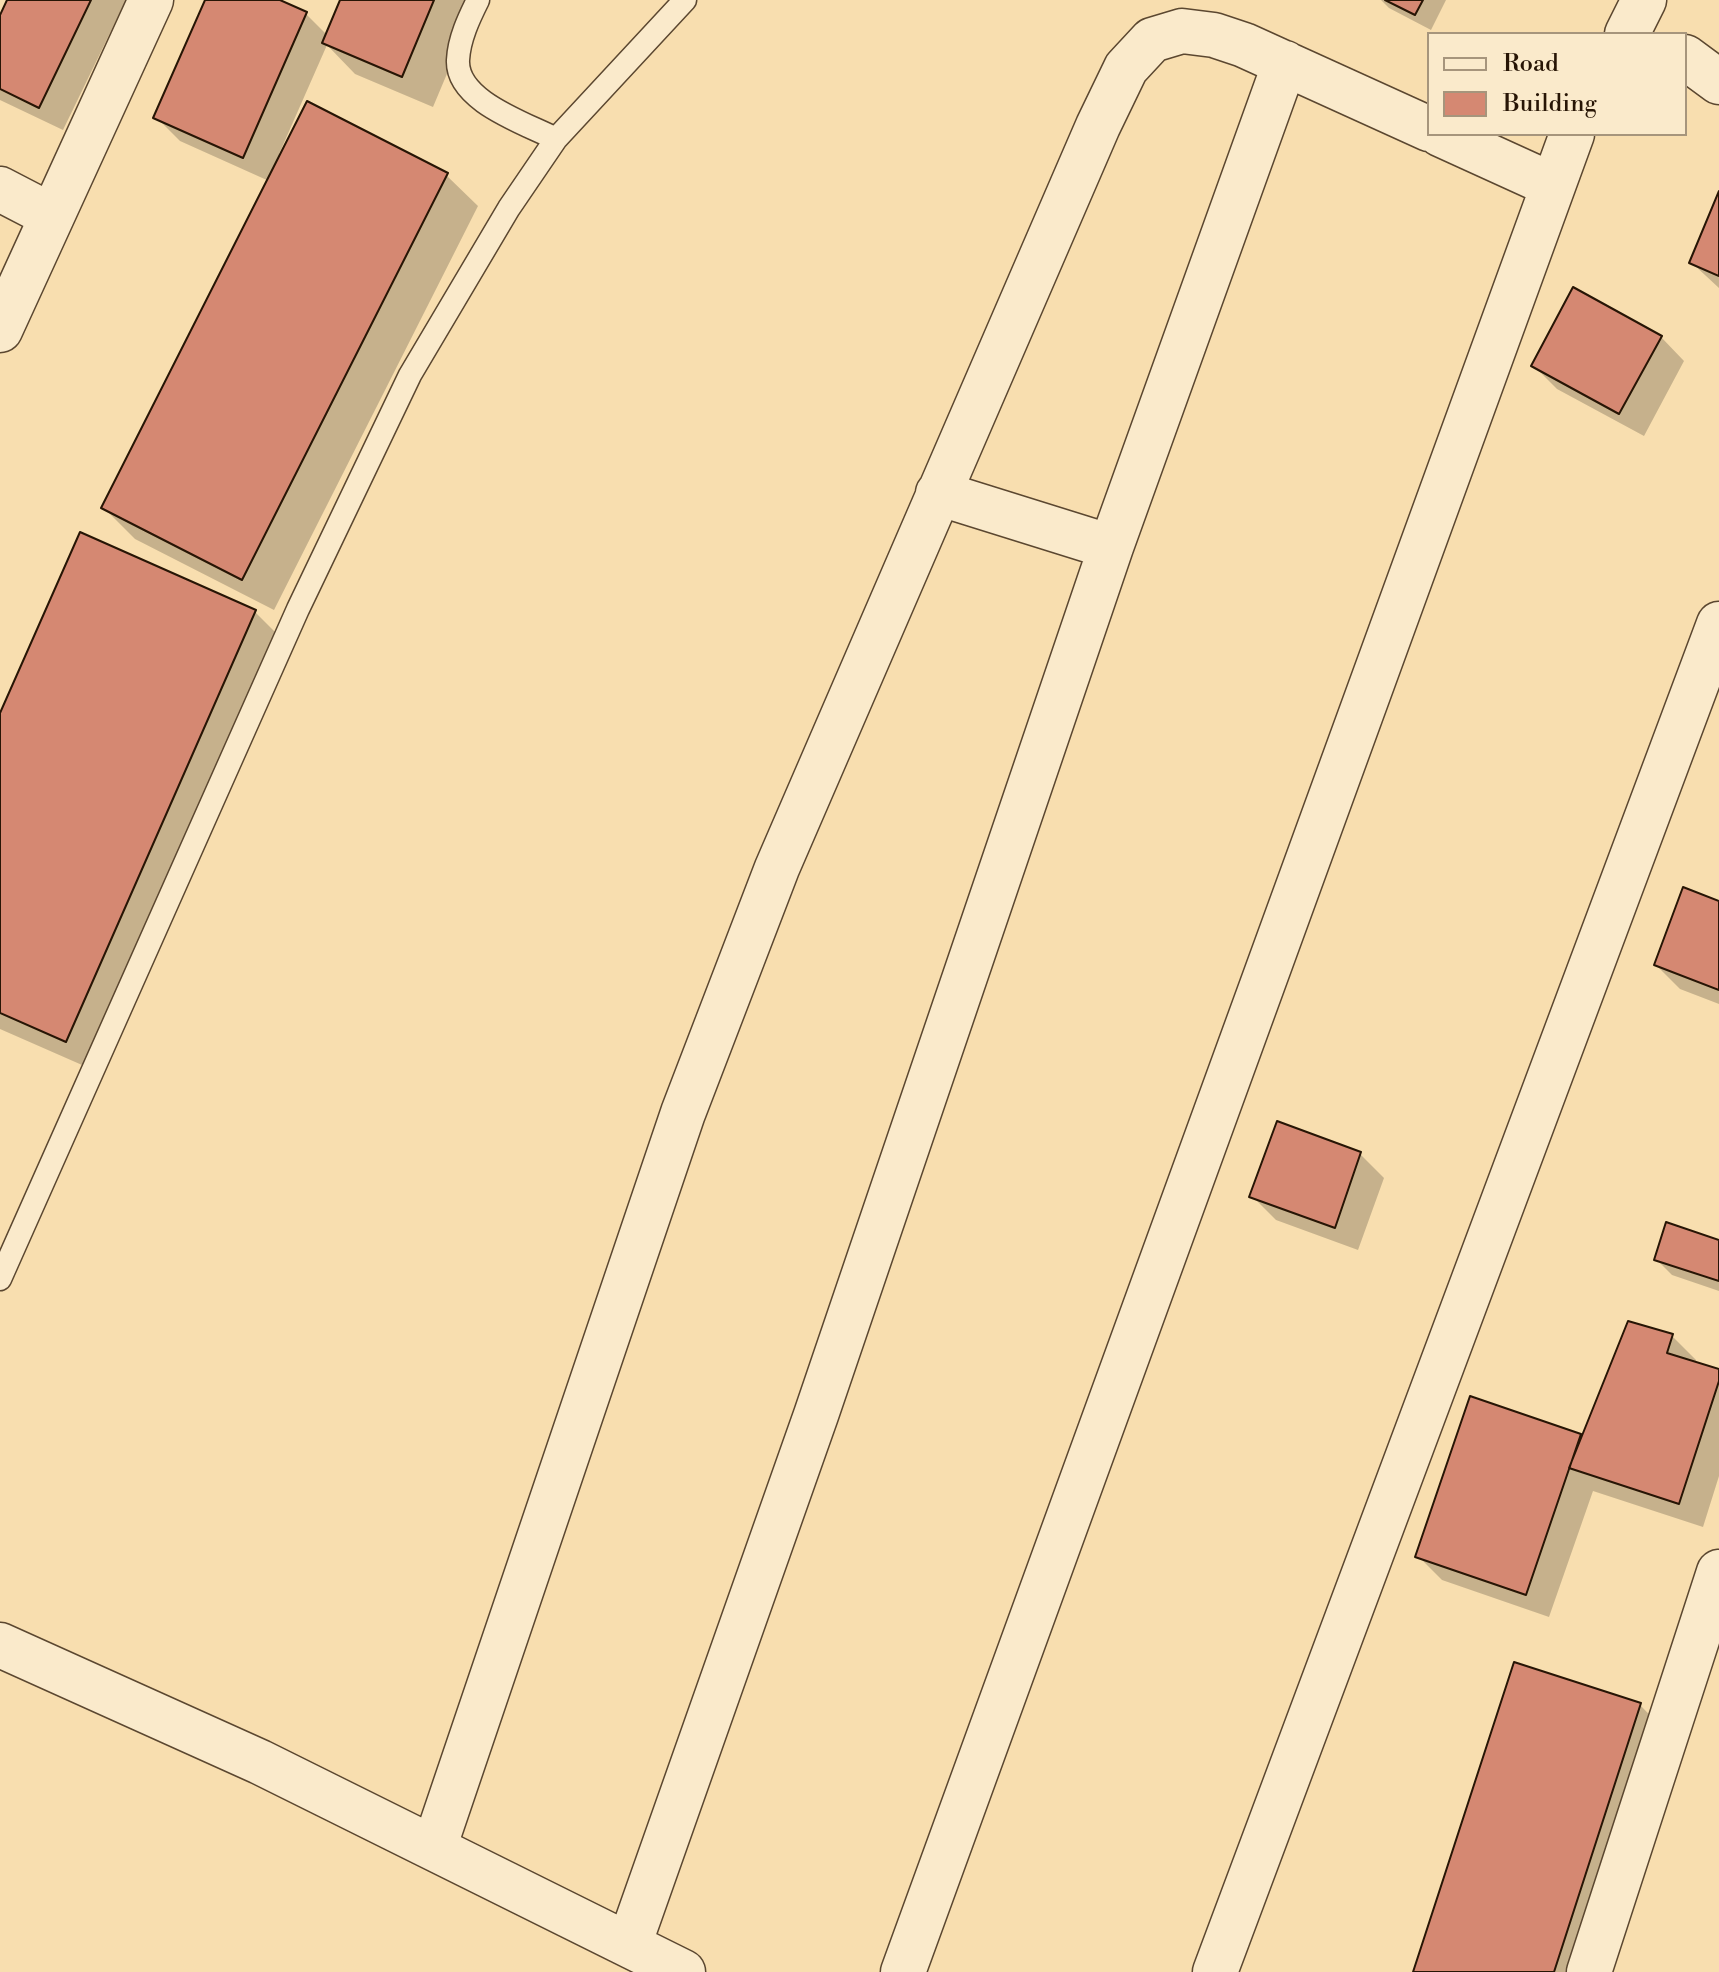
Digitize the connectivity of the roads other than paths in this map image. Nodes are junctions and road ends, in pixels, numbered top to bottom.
1 (151, 0) edge
2 (478, 0) edge
3 (685, 0) edge
4 (1687, 58) edge
5 (1285, 63) junction
6 (1719, 82) edge
7 (1427, 128) edge
8 (1444, 136) edge
9 (1571, 136) edge
10 (556, 139) junction
11 (1552, 185) junction
12 (0, 189) edge
13 (52, 216) junction
14 (0, 330) edge
15 (938, 493) junction
16 (1111, 547) junction
17 (1719, 624) edge
18 (0, 1279) edge
19 (1719, 1572) edge
20 (0, 1645) edge
21 (434, 1848) junction
22 (629, 1945) junction
23 (683, 1972) edge
24 (903, 1972) edge
25 (1215, 1972) edge
26 (1589, 1972) edge

1 - 13 street
2 - 10 lane
3 - 10 lane
4 - 6 street
5 - 7 street
5 - 15 street
5 - 16 street
8 - 11 street
9 - 11 street
10 - 18 lane
11 - 24 street
12 - 13 street
13 - 14 street
15 - 16 street
15 - 21 street
16 - 22 street
17 - 25 street
19 - 26 street
20 - 21 street
21 - 22 street
22 - 23 street

